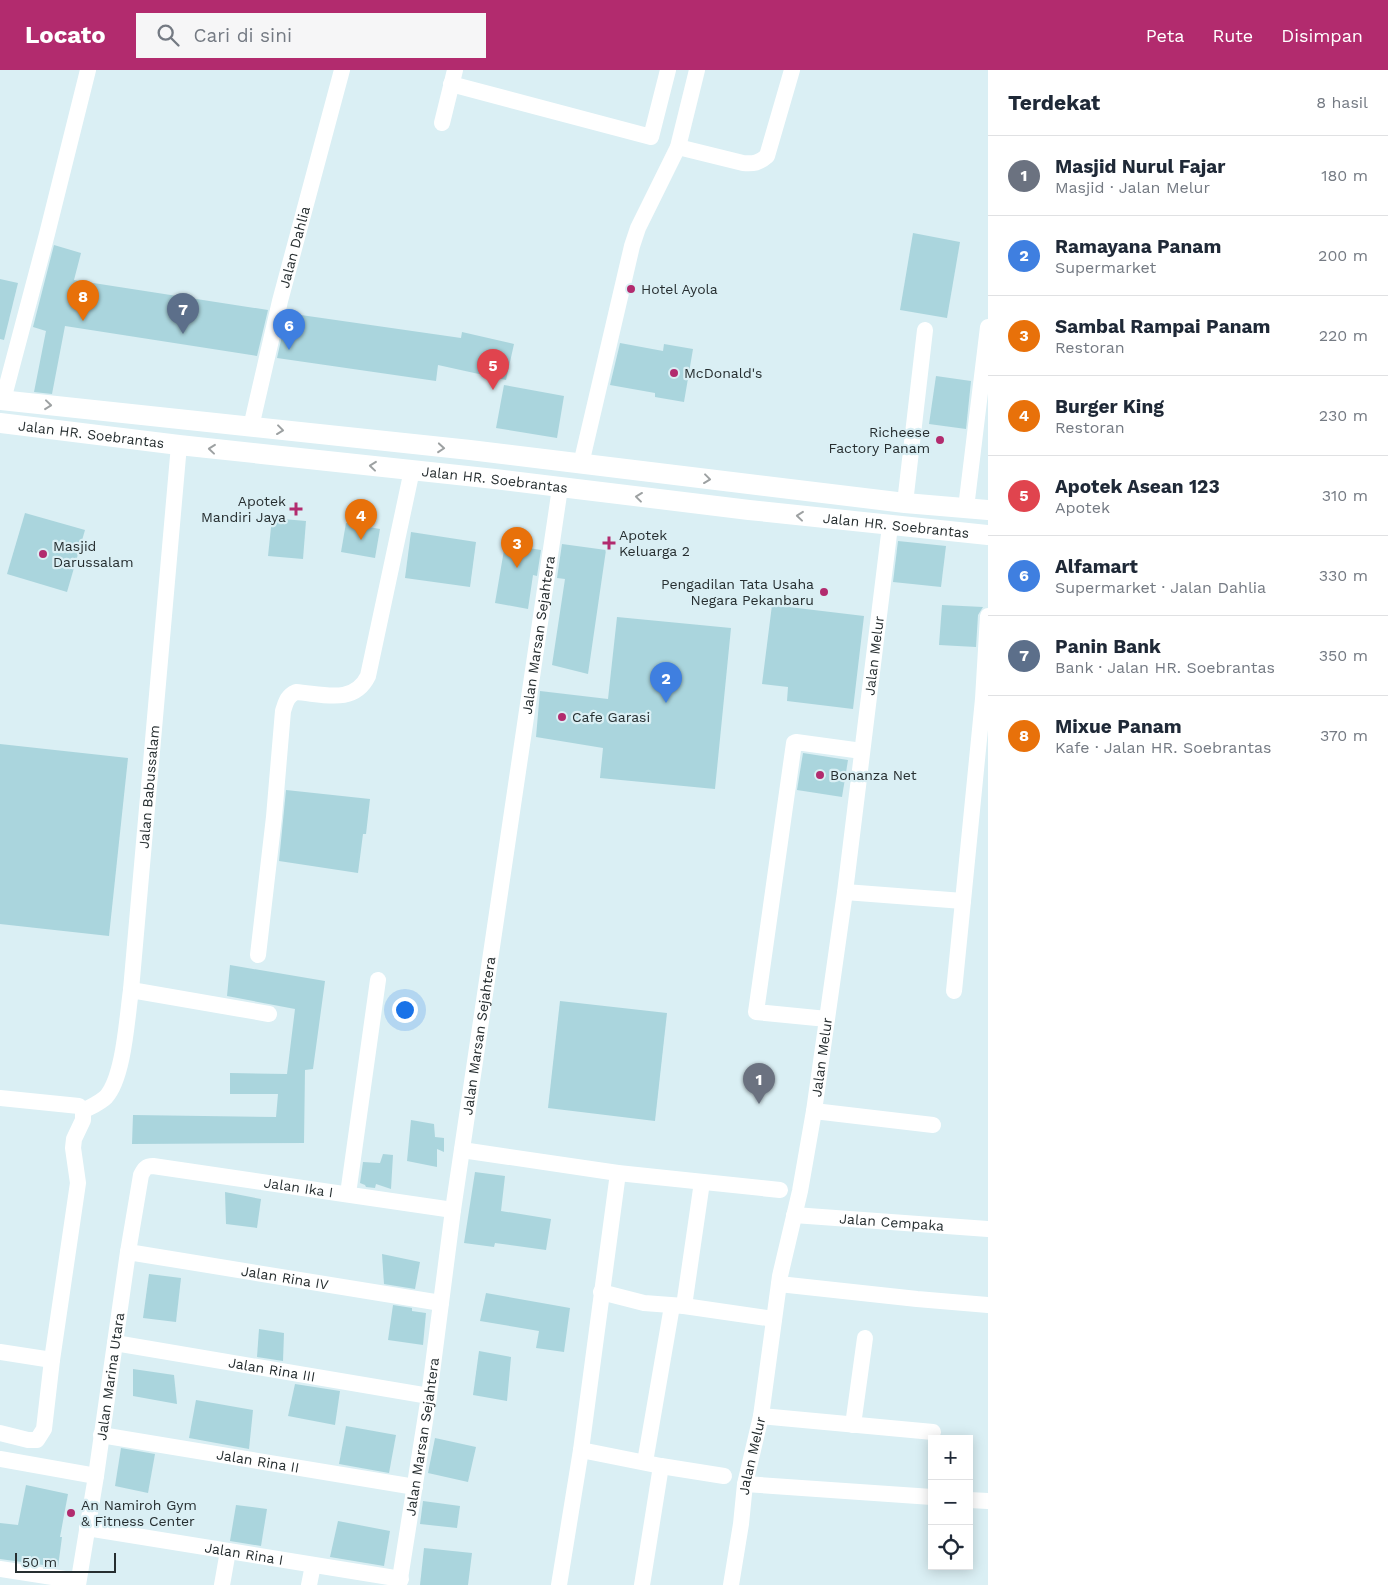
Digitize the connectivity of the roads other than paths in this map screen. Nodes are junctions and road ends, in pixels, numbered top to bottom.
1 (88, 70) edge
2 (342, 70) edge
3 (668, 70) edge
4 (697, 70) edge
5 (792, 70) edge
6 (453, 77) edge
7 (442, 123) dead end
8 (678, 147) junction
9 (988, 327) edge
10 (925, 330) dead end
11 (1, 400) edge
12 (0, 423) edge
13 (251, 427) junction
14 (314, 434) junction
15 (180, 445) junction
16 (249, 452) junction
17 (310, 459) junction
18 (581, 464) junction
19 (412, 470) junction
20 (560, 488) junction
21 (905, 502) junction
22 (966, 508) junction
23 (988, 510) edge
24 (890, 526) junction
25 (988, 535) edge
26 (988, 616) edge
27 (862, 751) junction
28 (845, 892) junction
29 (963, 901) junction
30 (258, 955) dead end
31 (378, 980) dead end
32 (131, 990) junction
33 (954, 991) dead end
34 (269, 1014) dead end
35 (827, 1019) junction
36 (0, 1098) edge
37 (83, 1111) junction
38 (814, 1112) junction
39 (933, 1125) dead end
40 (462, 1150) junction
41 (144, 1169) joint
42 (618, 1173) junction
43 (702, 1182) junction
44 (780, 1190) dead end
45 (348, 1194) junction
46 (453, 1210) junction
47 (794, 1215) junction
48 (988, 1229) edge
49 (128, 1252) junction
50 (779, 1284) junction
51 (601, 1292) junction
52 (441, 1303) junction
53 (988, 1305) edge
54 (678, 1306) junction
55 (774, 1319) junction
56 (865, 1338) dead end
57 (115, 1343) junction
58 (0, 1352) edge
59 (52, 1360) junction
60 (429, 1396) junction
61 (761, 1416) junction
62 (853, 1425) junction
63 (933, 1432) dead end
64 (0, 1433) edge
65 (101, 1435) junction
66 (581, 1450) junction
67 (0, 1459) edge
68 (653, 1464) junction
69 (96, 1476) junction
70 (724, 1476) dead end
71 (746, 1484) junction
72 (415, 1486) junction
73 (928, 1497) edge
74 (973, 1500) edge
75 (988, 1501) edge
76 (86, 1528) junction
77 (228, 1551) junction
78 (313, 1565) junction
79 (0, 1569) edge
80 (400, 1582) edge
81 (78, 1583) edge
82 (222, 1585) edge
83 (309, 1585) edge
84 (559, 1585) edge
85 (642, 1585) edge
86 (732, 1585) edge

1 - 11 street
2 - 13 street, Jalan Dahlia
3 - 6 street
4 - 8 street
5 - 8 street
6 - 7 street
8 - 18 street
9 - 22 street
10 - 21 street
11 -> 13 main road, Jalan HR. Soebrantas
12 - 15 main road, Jalan HR. Soebrantas
13 -> 14 main road, Jalan HR. Soebrantas
13 - 16 main road
14 - 17 main road
14 -> 18 main road, Jalan HR. Soebrantas
16 -> 15 main road, Jalan HR. Soebrantas
15 - 32 street, Jalan Babussalam
16 - 17 main road, Jalan HR. Soebrantas
19 -> 17 main road, Jalan HR. Soebrantas
18 -> 21 main road, Jalan HR. Soebrantas
19 - 20 main road, Jalan HR. Soebrantas
19 - 30 street
24 -> 20 main road, Jalan HR. Soebrantas
20 - 40 street, Jalan Marsan Sejahtera
21 - 22 main road, Jalan HR. Soebrantas
22 - 23 main road, Jalan HR. Soebrantas
24 - 25 main road, Jalan HR. Soebrantas
24 - 27 street, Jalan Melur
26 - 29 street
27 - 28 street, Jalan Melur
27 - 35 street
28 - 29 street
28 - 35 street, Jalan Melur
29 - 33 street
31 - 45 street
32 - 34 street
32 - 37 street, Jalan Babussalam
35 - 38 street, Jalan Melur
36 - 37 street
37 - 59 street
38 - 39 street
38 - 47 street, Jalan Melur
40 - 42 street
40 - 46 street, Jalan Marsan Sejahtera
41 - 45 street, Jalan Ika I
41 - 49 street, Jalan Marina Utara
42 - 43 street
42 - 51 street
43 - 44 street
43 - 54 street
45 - 46 street, Jalan Ika I
46 - 52 street, Jalan Marsan Sejahtera
47 - 48 street, Jalan Cempaka
47 - 50 street, Jalan Melur
49 - 52 street, Jalan Rina IV
49 - 57 street, Jalan Marina Utara
50 - 53 street
50 - 55 street, Jalan Melur
51 - 54 street
51 - 66 street
52 - 60 street, Jalan Marsan Sejahtera
54 - 55 street
54 - 68 street
55 - 61 street, Jalan Melur
56 - 62 street
57 - 60 street, Jalan Rina III
57 - 65 street, Jalan Marina Utara
58 - 59 street
59 - 64 street
60 - 72 street, Jalan Marsan Sejahtera
61 - 62 street
61 - 71 street, Jalan Melur
62 - 63 street
65 - 69 street, Jalan Marina Utara
65 - 72 street, Jalan Rina II
66 - 68 street
66 - 84 street
67 - 69 street
68 - 70 street
68 - 85 street
69 - 76 street, Jalan Marina Utara
71 - 73 street
71 - 86 street, Jalan Melur
72 - 80 street, Jalan Marsan Sejahtera
74 - 75 street
76 - 77 street, Jalan Rina I
76 - 81 street, Jalan Marina Utara
77 - 78 street, Jalan Rina I
77 - 82 street
78 - 80 street, Jalan Rina I
78 - 83 street
79 - 81 street

